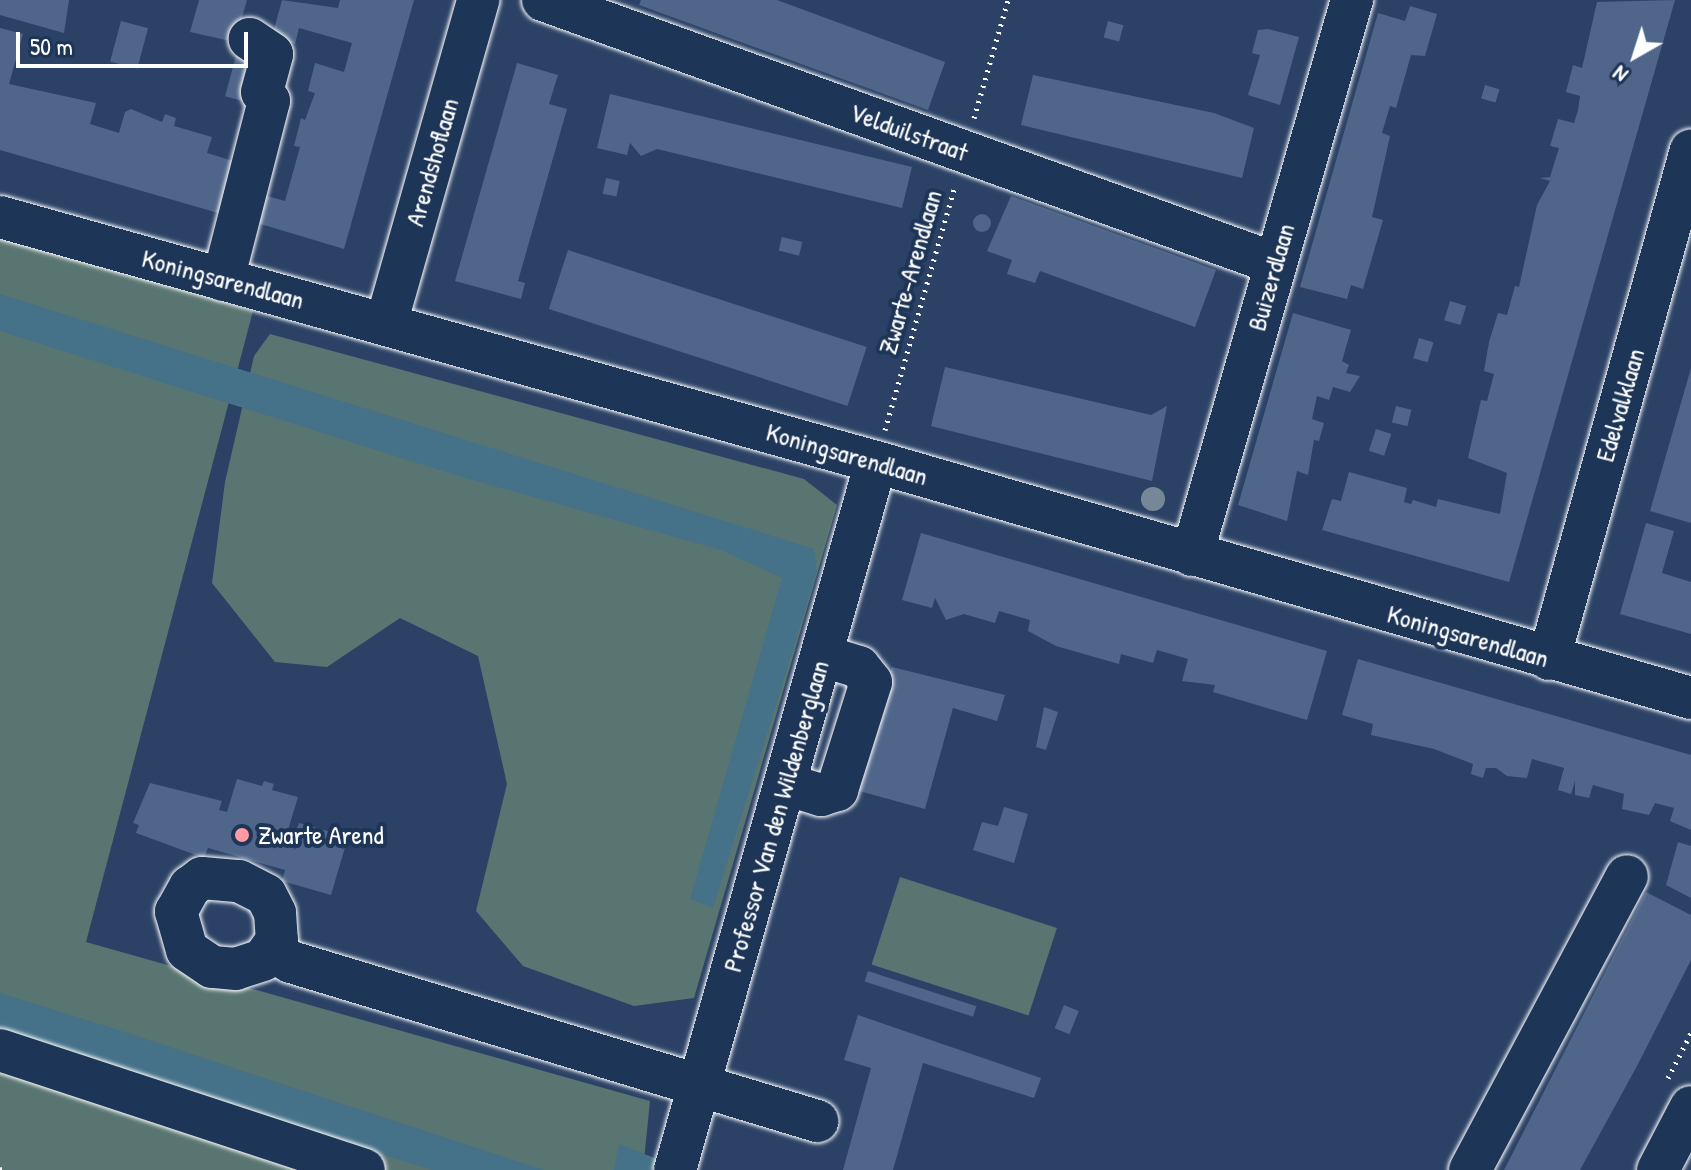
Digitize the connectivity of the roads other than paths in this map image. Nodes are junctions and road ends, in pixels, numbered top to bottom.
1 (478, 0) edge
2 (543, 0) edge
3 (1352, 0) edge
4 (250, 39) dead end
5 (1691, 150) edge
6 (0, 217) edge
7 (1274, 263) junction
8 (223, 280) junction
9 (386, 324) junction
10 (876, 462) junction
11 (1192, 555) junction
12 (1549, 659) junction
13 (1691, 698) edge
14 (1627, 876) dead end
15 (272, 951) dead end
16 (0, 1050) edge
17 (699, 1085) junction
18 (1691, 1107) edge
19 (817, 1121) dead end
20 (364, 1170) edge
21 (675, 1170) edge
22 (1470, 1170) edge
23 (1658, 1170) edge

1 - 9 street, Arendshoflaan
2 - 7 street, Velduilstraat
3 - 7 street, Buizerdlaan
4 - 8 street
5 - 12 street, Edelvalklaan
6 - 8 street, Koningsarendlaan
7 - 11 street, Buizerdlaan
8 - 9 street, Koningsarendlaan
9 - 10 street, Koningsarendlaan
10 - 11 street, Koningsarendlaan
10 - 17 street, Professor Van den Wildenberglaan
11 - 12 street, Koningsarendlaan
12 - 13 street, Koningsarendlaan
14 - 22 street
15 - 17 street
16 - 20 street
17 - 19 street
17 - 21 street, Professor Van den Wildenberglaan
18 - 23 street

